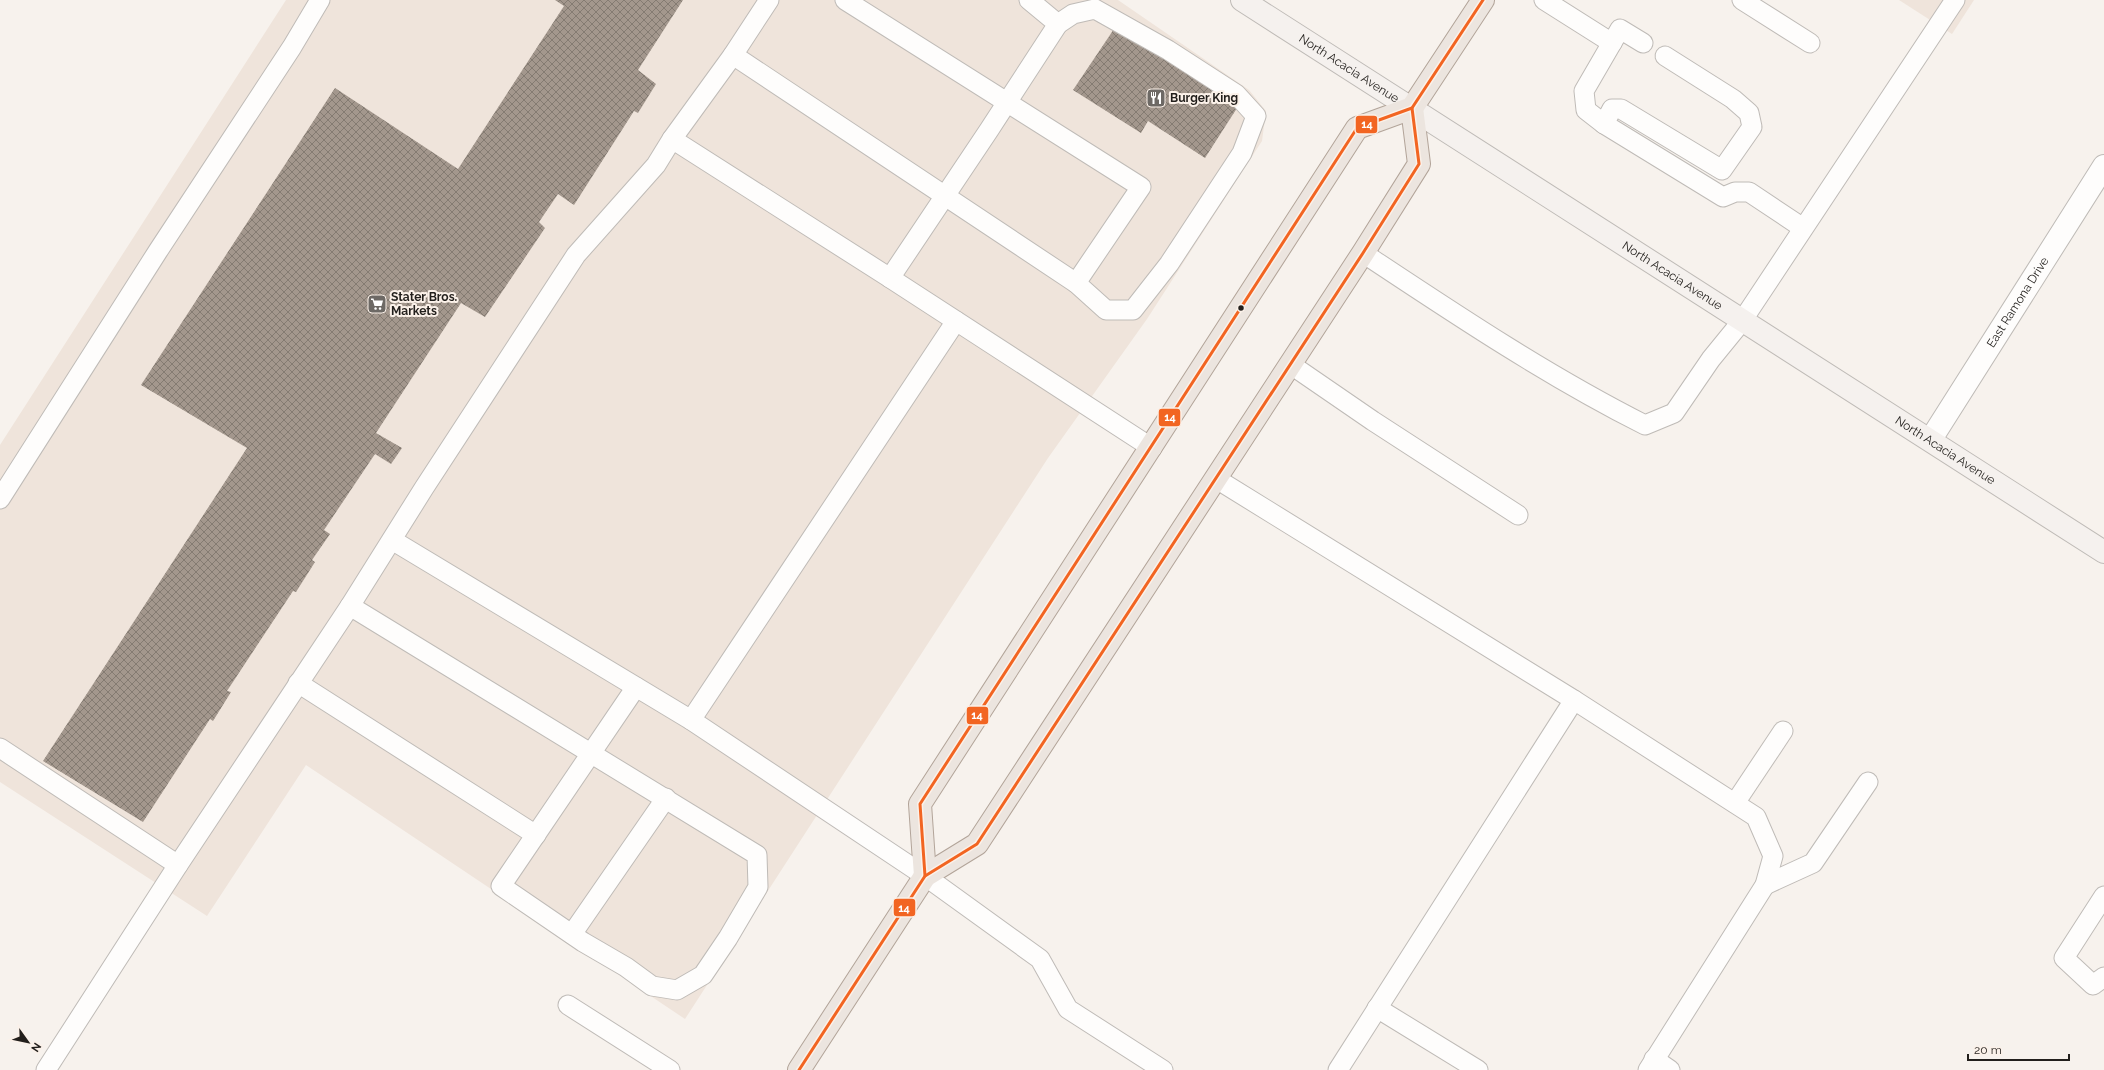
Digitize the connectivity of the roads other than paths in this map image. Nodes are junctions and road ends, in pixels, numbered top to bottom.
1 (320, 0) edge
2 (769, 0) edge
3 (845, 0) edge
4 (1029, 0) edge
5 (1242, 0) edge
6 (1483, 0) edge
7 (1544, 0) edge
8 (1742, 0) edge
9 (1955, 0) edge
10 (1058, 24) junction
11 (1612, 43) junction
12 (1643, 43) dead end
13 (1810, 43) dead end
14 (733, 55) junction
15 (1665, 56) dead end
16 (1007, 102) junction
17 (1412, 108) junction
18 (1604, 124) junction
19 (672, 139) junction
20 (2104, 166) edge
21 (946, 195) junction
22 (1804, 228) junction
23 (1363, 253) junction
24 (890, 278) junction
25 (1076, 282) junction
26 (956, 321) junction
27 (1742, 321) junction
28 (1290, 364) junction
29 (1930, 439) junction
30 (1152, 448) junction
31 (1215, 478) junction
32 (0, 499) edge
33 (1518, 516) dead end
34 (392, 540) junction
35 (2104, 552) edge
36 (350, 606) junction
37 (298, 683) junction
38 (636, 687) junction
39 (1574, 700) junction
40 (691, 720) junction
41 (1783, 731) dead end
42 (0, 748) edge
43 (592, 753) junction
44 (1868, 782) dead end
45 (666, 798) junction
46 (1735, 803) junction
47 (536, 835) junction
48 (178, 865) junction
49 (925, 876) junction
50 (1765, 885) junction
51 (2104, 896) edge
52 (577, 938) junction
53 (2104, 977) edge
54 (568, 1005) dead end
55 (1378, 1008) junction
56 (1651, 1065) edge
57 (46, 1070) edge
58 (670, 1070) edge
59 (799, 1070) edge
60 (1163, 1070) edge
61 (1338, 1070) edge
62 (1478, 1070) edge
63 (1670, 1070) edge

1 - 32 lane
2 - 14 lane
3 - 16 lane
4 - 10 lane
5 - 17 street, North Acacia Avenue
6 - 17 main road
7 - 11 lane
8 - 13 lane
9 - 22 lane
10 - 16 lane
10 - 25 lane
11 - 12 lane
11 - 18 lane
14 - 19 lane
14 - 21 lane
15 - 18 lane
16 - 21 lane
16 - 25 lane
17 - 23 main road
17 - 27 street, North Acacia Avenue
17 - 30 main road
18 - 22 lane
19 - 24 lane
19 - 34 lane
20 - 29 street, East Ramona Drive
21 - 24 lane
21 - 25 lane
22 - 27 lane
23 - 27 lane
23 - 28 main road
24 - 26 lane
26 - 30 lane
26 - 40 lane
27 - 29 street, North Acacia Avenue
28 - 31 main road
28 - 33 lane
29 - 35 street, North Acacia Avenue
30 - 49 main road
31 - 39 lane
31 - 49 main road
34 - 36 lane
34 - 38 lane
36 - 37 lane
36 - 43 lane
37 - 47 lane
37 - 48 lane
38 - 40 lane
38 - 43 lane
39 - 46 lane
39 - 55 lane
40 - 49 lane
41 - 46 lane
42 - 48 lane
43 - 45 lane
43 - 47 lane
44 - 50 lane
45 - 52 lane
45 - 52 lane
46 - 50 lane
47 - 52 lane
48 - 57 lane
49 - 59 main road
49 - 60 lane
50 - 56 lane
51 - 53 lane
54 - 58 lane
55 - 61 lane
55 - 62 lane
56 - 63 lane

